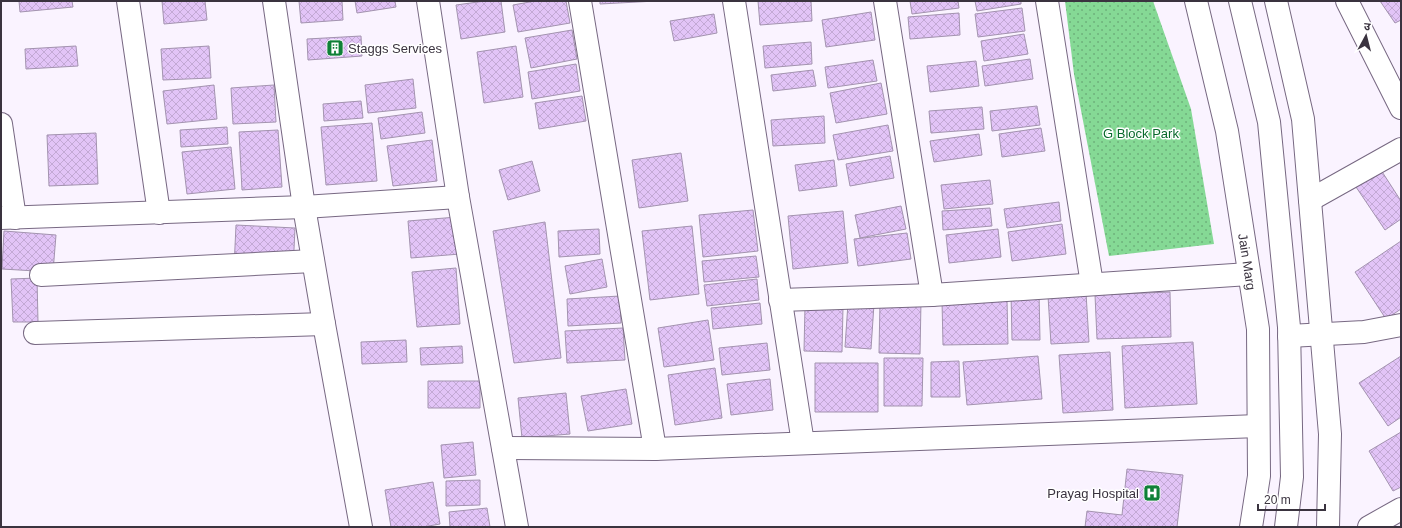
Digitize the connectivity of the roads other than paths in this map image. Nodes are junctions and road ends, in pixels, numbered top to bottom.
1 (128, 1) edge
2 (274, 1) edge
3 (428, 1) edge
4 (580, 1) edge
5 (734, 1) edge
6 (885, 1) edge
7 (1047, 1) edge
8 (1196, 1) edge
9 (1240, 1) edge
10 (1276, 1) edge
11 (1347, 1) edge
12 (1401, 108) edge
13 (1, 124) edge
14 (1401, 149) edge
15 (458, 197) junction
16 (1310, 200) junction
17 (304, 207) junction
18 (159, 213) junction
19 (8, 218) edge
20 (313, 261) junction
21 (1249, 274) junction
22 (41, 275) dead end
23 (1092, 284) junction
24 (932, 295) junction
25 (780, 300) junction
26 (324, 324) junction
27 (1401, 325) edge
28 (35, 333) dead end
29 (1322, 335) junction
30 (1289, 336) junction
31 (1258, 426) junction
32 (802, 444) junction
33 (504, 448) junction
34 (655, 449) junction
35 (1401, 509) edge
36 (361, 527) edge
37 (517, 527) edge
38 (1251, 527) edge
39 (1286, 527) edge
40 (1328, 527) edge
41 (1369, 527) edge

1 - 18 street
2 - 17 street
3 - 15 street
4 - 34 street
5 - 25 street
6 - 24 street
7 - 23 street
8 - 21 street, Jain Marg
9 - 30 street
10 - 16 street
11 - 12 street
13 - 19 street
14 - 16 street
15 - 17 street
15 - 33 street
16 - 29 street
17 - 18 street
17 - 20 street
18 - 19 street
20 - 22 street
20 - 26 street
21 - 23 street
21 - 31 street, Jain Marg
23 - 24 street
24 - 25 street
25 - 32 street
26 - 28 street
26 - 36 street
27 - 29 street
29 - 30 street
29 - 40 street
30 - 39 street
31 - 32 street
31 - 38 street, Jain Marg
32 - 34 street
33 - 34 street
33 - 37 street
35 - 41 street

